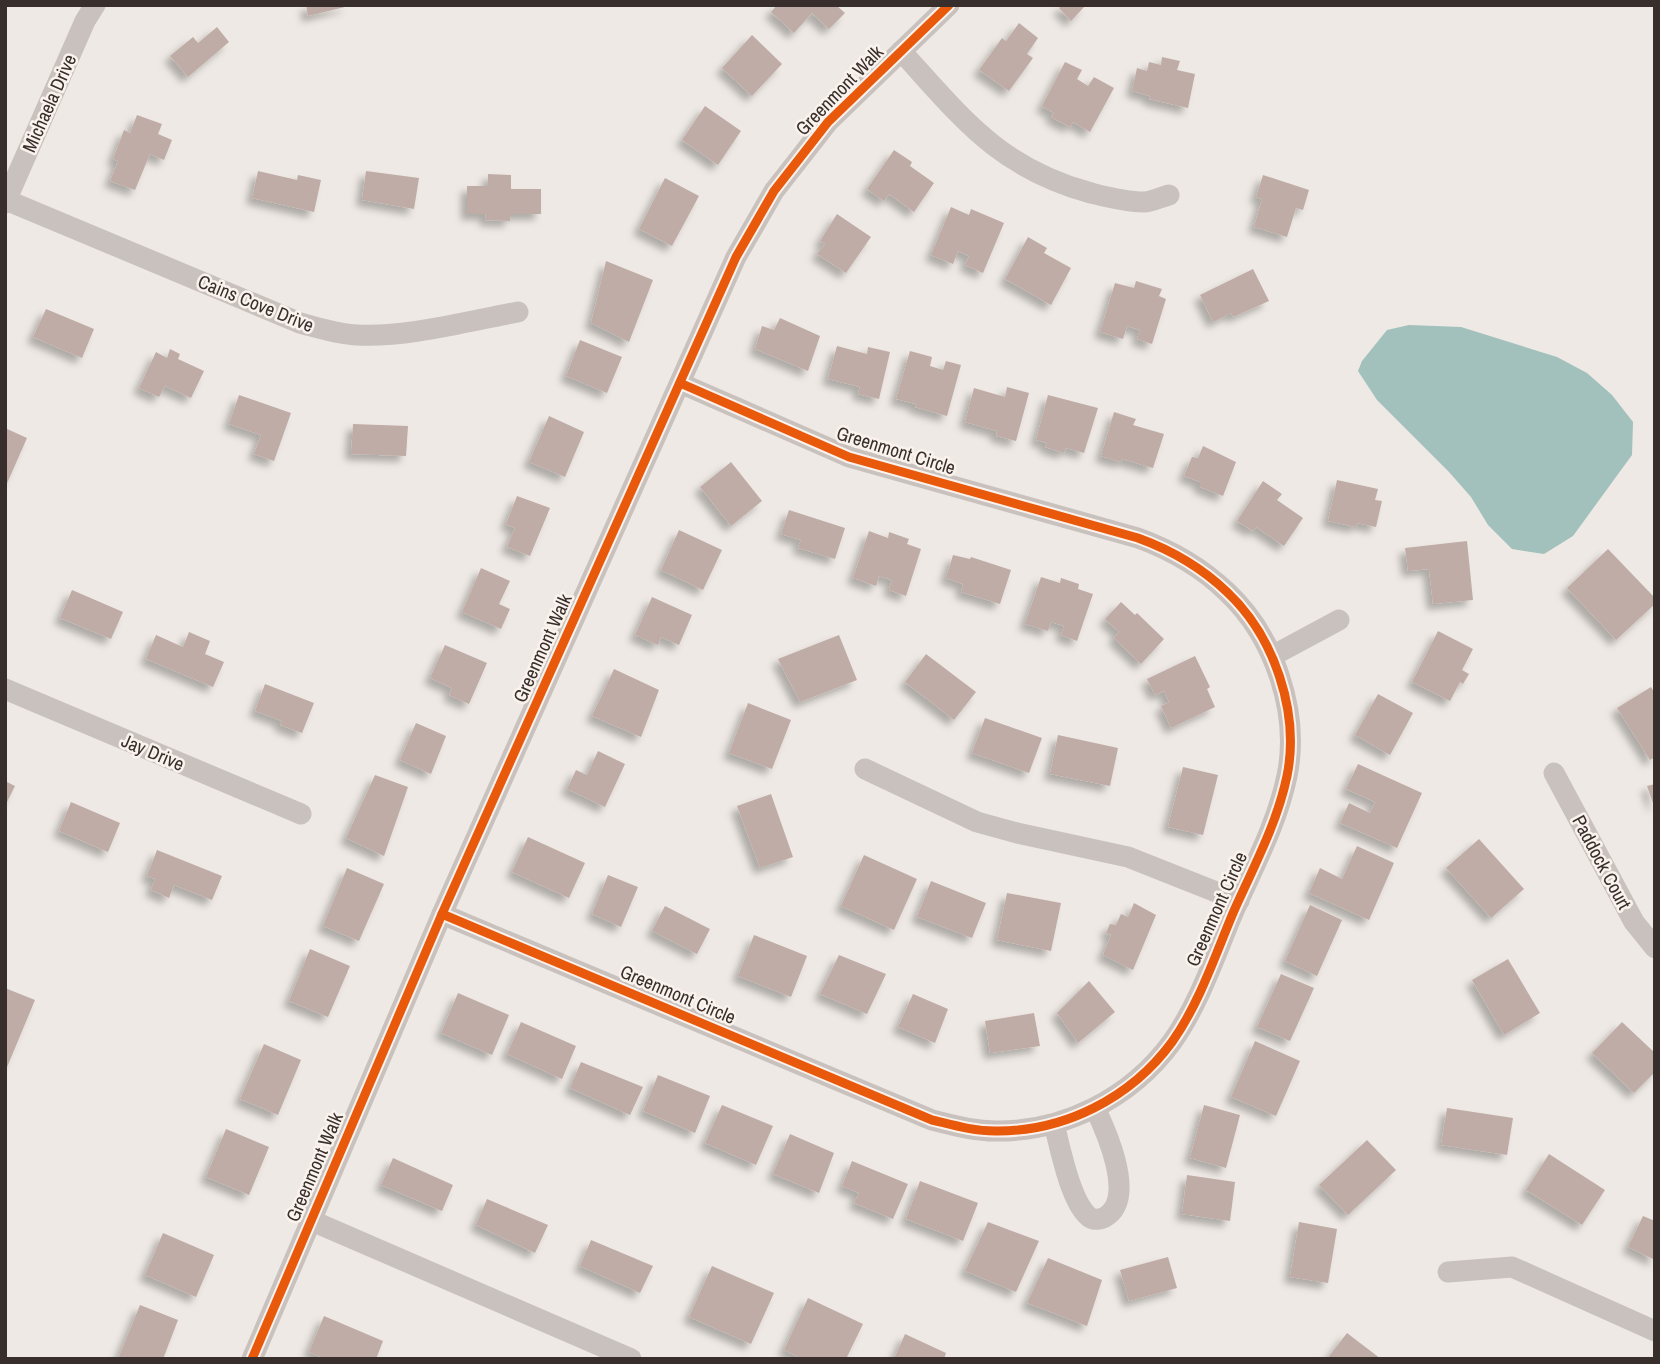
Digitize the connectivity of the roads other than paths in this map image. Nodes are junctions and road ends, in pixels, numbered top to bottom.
1 (95, 5) edge
2 (949, 5) edge
3 (901, 51) junction
4 (1170, 195) dead end
5 (6, 201) edge
6 (517, 312) dead end
7 (680, 383) junction
8 (1339, 620) dead end
9 (1272, 656) junction
10 (5, 689) edge
11 (865, 769) dead end
12 (1554, 773) dead end
13 (301, 814) dead end
14 (1239, 901) junction
15 (442, 914) junction
16 (1655, 948) edge
17 (1095, 1108) junction
18 (1054, 1124) junction
19 (310, 1220) junction
20 (1448, 1272) dead end
21 (1655, 1331) edge
22 (252, 1359) edge
23 (631, 1359) edge

1 - 5 street, Michaela Drive
2 - 3 street, Greenmont Walk
3 - 4 street
3 - 7 street, Greenmont Walk
5 - 6 street, Cains Cove Drive
7 - 9 street, Greenmont Circle
7 - 15 street, Greenmont Walk
8 - 9 street
9 - 14 street, Greenmont Circle
10 - 13 street, Jay Drive
11 - 14 street
12 - 16 street, Paddock Court
14 - 17 street, Greenmont Circle
15 - 18 street, Greenmont Circle
15 - 19 street, Greenmont Walk
17 - 18 street, Greenmont Circle
17 - 18 street
19 - 22 street, Greenmont Walk
19 - 23 street, Greenmont Walk
20 - 21 street

